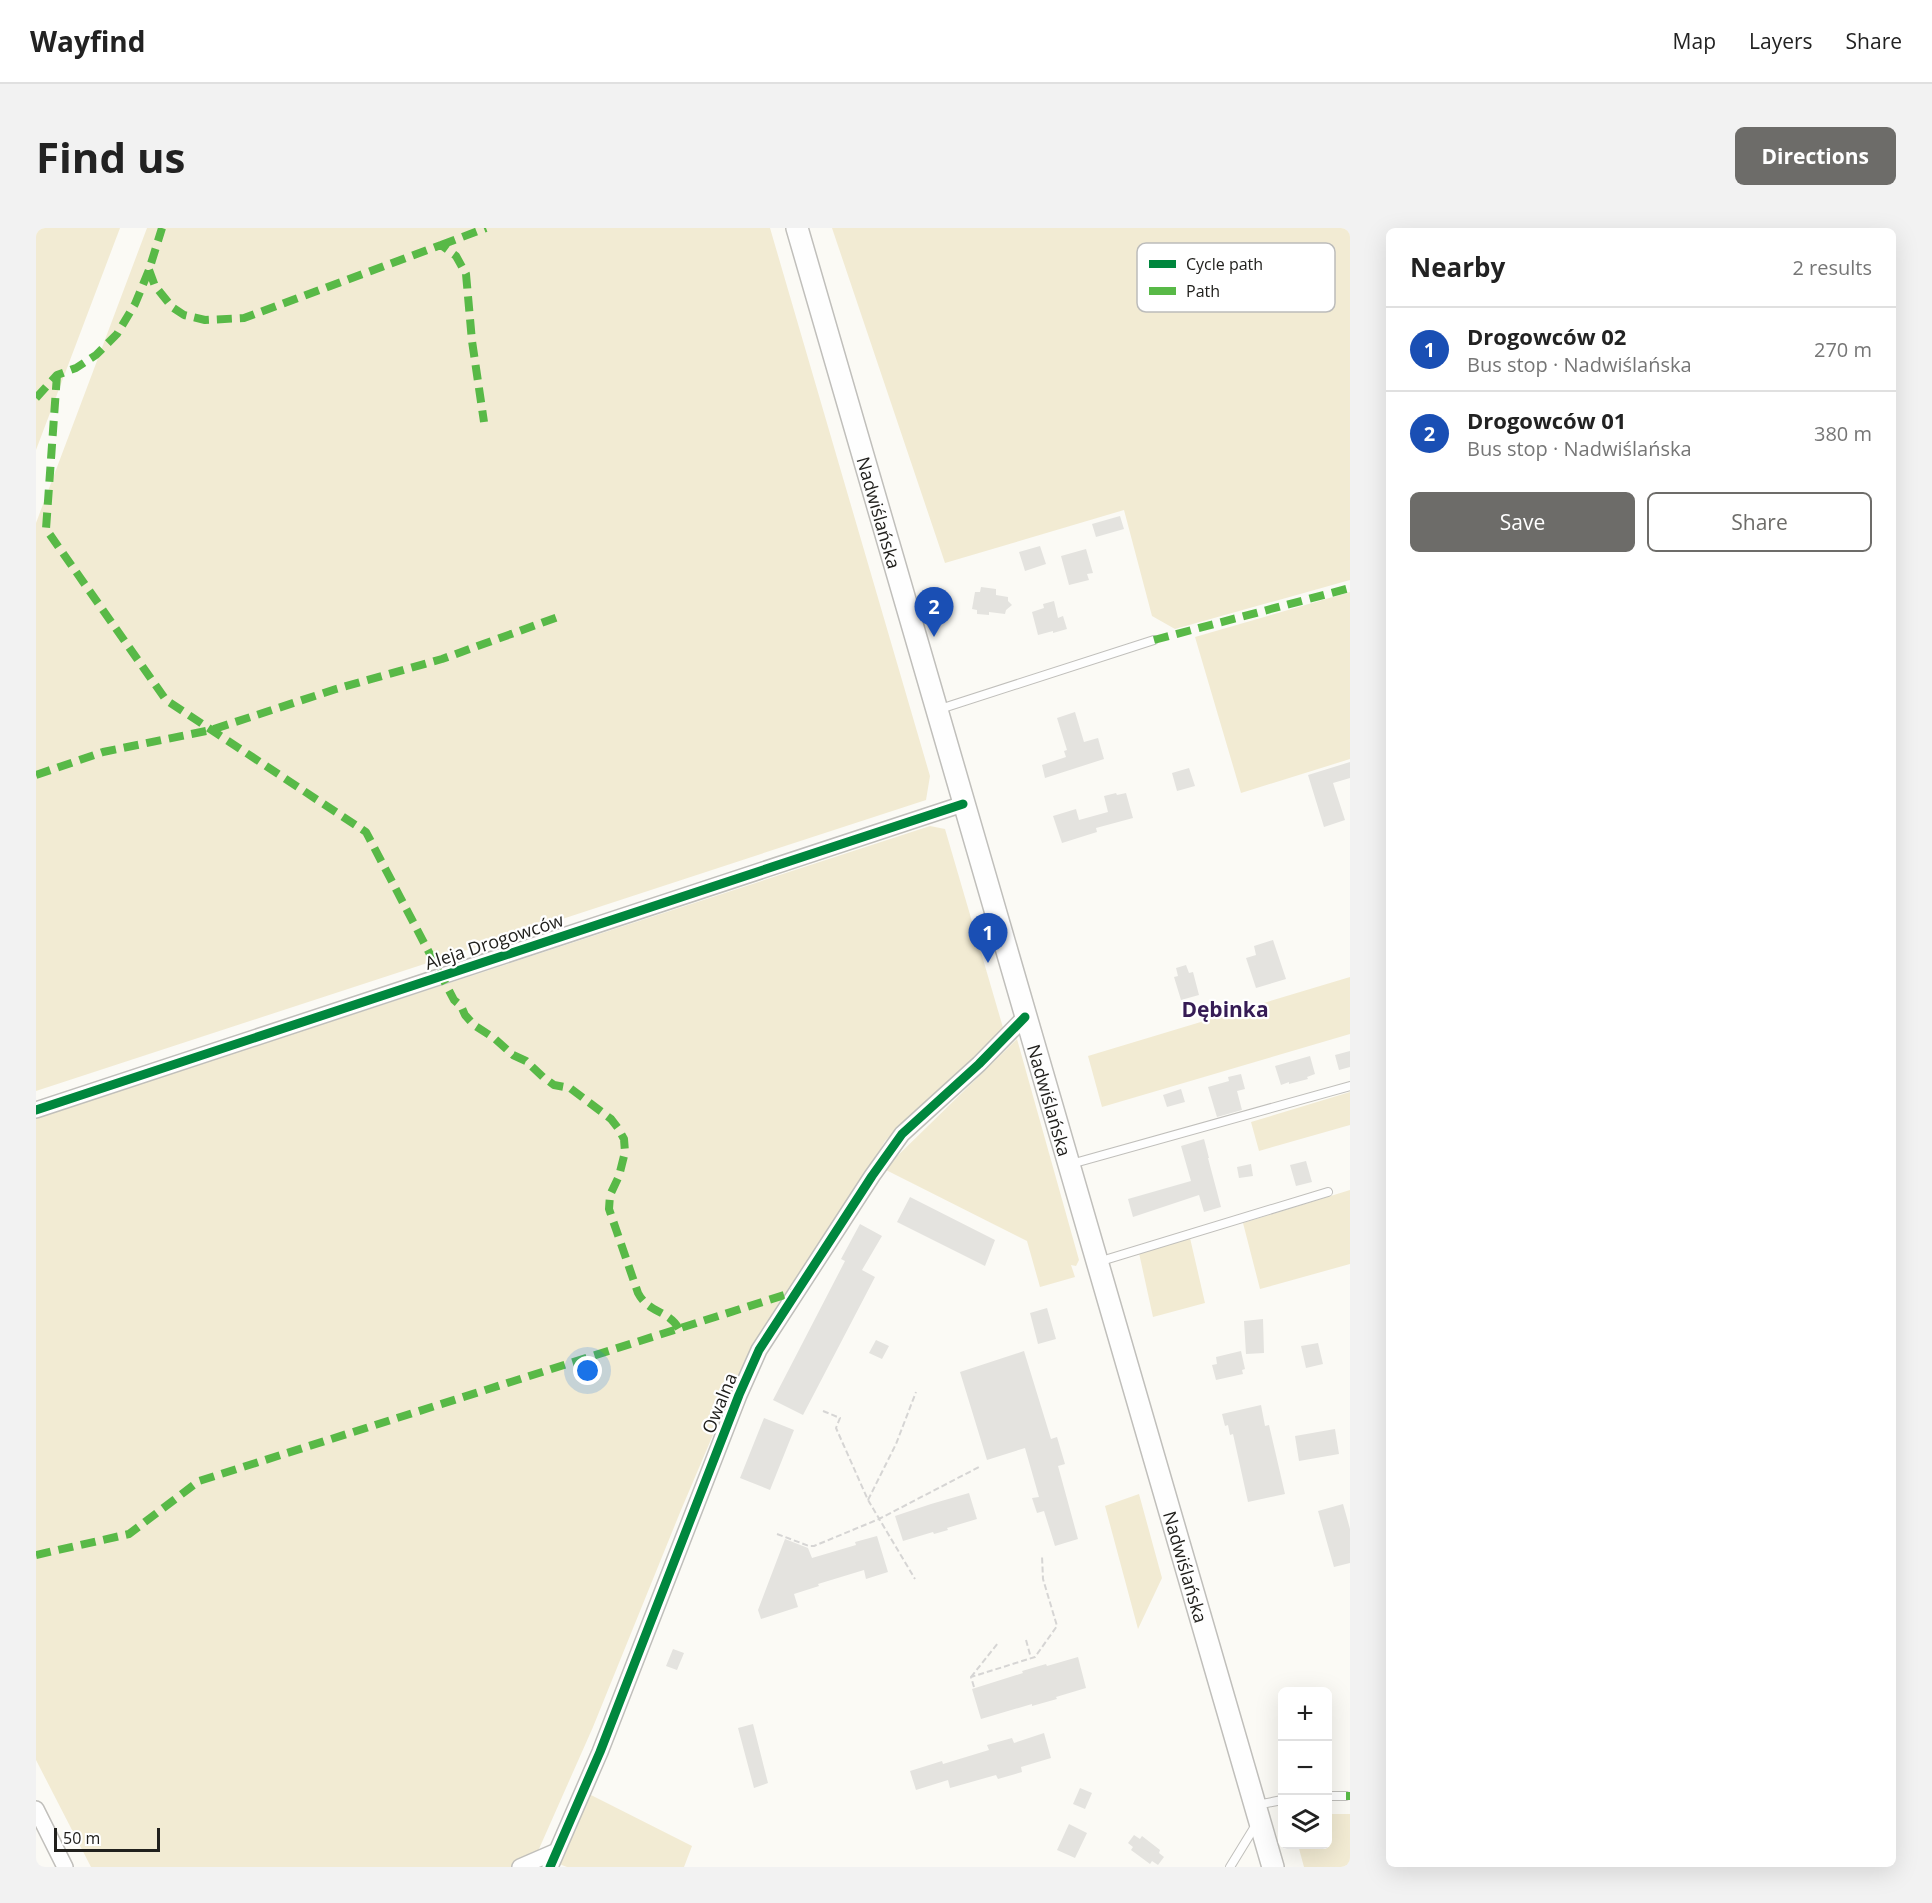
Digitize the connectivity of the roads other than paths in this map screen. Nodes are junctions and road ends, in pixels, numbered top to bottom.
1 (796, 228) edge
2 (1154, 640) dead end
3 (936, 710) junction
4 (963, 804) junction
5 (1025, 1017) junction
6 (1350, 1086) edge
7 (36, 1110) edge
8 (1069, 1165) junction
9 (1328, 1192) dead end
10 (1098, 1262) junction
11 (1332, 1796) edge
12 (1346, 1796) dead end
13 (1278, 1802) edge
14 (36, 1809) edge
15 (1258, 1813) junction
16 (557, 1851) junction
17 (65, 1867) edge
18 (520, 1867) edge
19 (550, 1867) edge
20 (1230, 1867) edge
21 (1273, 1867) edge

1 - 3 main road, Nadwiślańska
2 - 3 lane
3 - 4 main road, Nadwiślańska
4 - 5 main road, Nadwiślańska
4 - 7 street, Aleja Drogowców
5 - 8 main road, Nadwiślańska
5 - 16 street, Owalna
6 - 8 lane
8 - 10 main road, Nadwiślańska
9 - 10 lane
10 - 15 main road, Nadwiślańska
11 - 12 lane
13 - 15 lane
14 - 17 street
15 - 20 lane
15 - 21 main road, Nadwiślańska
16 - 18 street
16 - 19 street, Owalna

